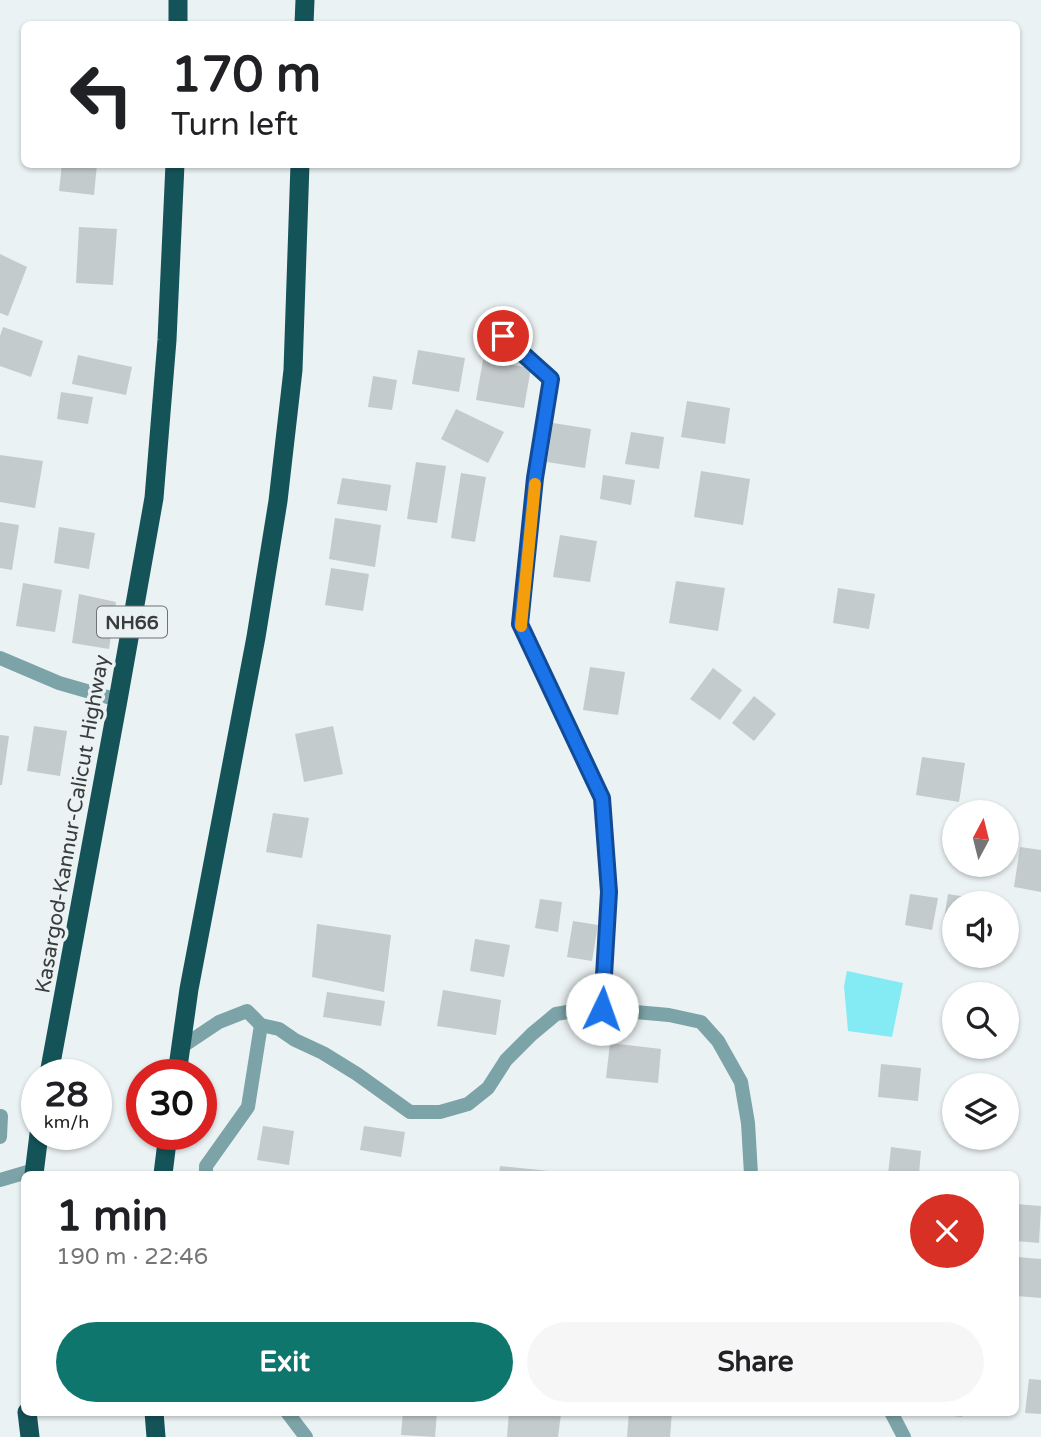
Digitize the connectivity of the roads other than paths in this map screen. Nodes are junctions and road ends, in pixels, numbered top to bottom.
1 (178, 0) edge
2 (305, 0) edge
3 (178, 21) edge
4 (304, 21) edge
5 (175, 168) edge
6 (300, 168) edge
7 (503, 336) dead end
8 (0, 658) edge
9 (118, 701) junction
10 (602, 1009) junction
11 (261, 1025) junction
12 (180, 1048) junction
13 (51, 1059) edge
14 (179, 1059) edge
15 (0, 1116) edge
16 (0, 1136) edge
17 (37, 1150) edge
18 (166, 1150) edge
19 (34, 1171) edge
20 (163, 1171) edge
21 (206, 1171) edge
22 (751, 1171) edge
23 (21, 1175) edge
24 (0, 1180) edge
25 (27, 1416) edge
26 (154, 1416) edge
27 (290, 1416) edge
28 (893, 1416) edge
29 (30, 1437) edge
30 (156, 1437) edge
31 (306, 1437) edge
32 (904, 1437) edge

1 - 3 highway
2 - 4 highway
5 - 9 highway, Kasargod-Kannur-Calicut Highway / NH66
6 - 12 highway
7 - 10 street
8 - 9 street
9 - 13 highway, Kasargod-Kannur-Calicut Highway / NH66
10 - 11 street
10 - 22 street
11 - 12 street
11 - 21 street
12 - 14 highway
15 - 16 street
17 - 19 highway
18 - 20 highway
23 - 24 street
25 - 29 highway
26 - 30 highway
27 - 31 street
28 - 32 street

